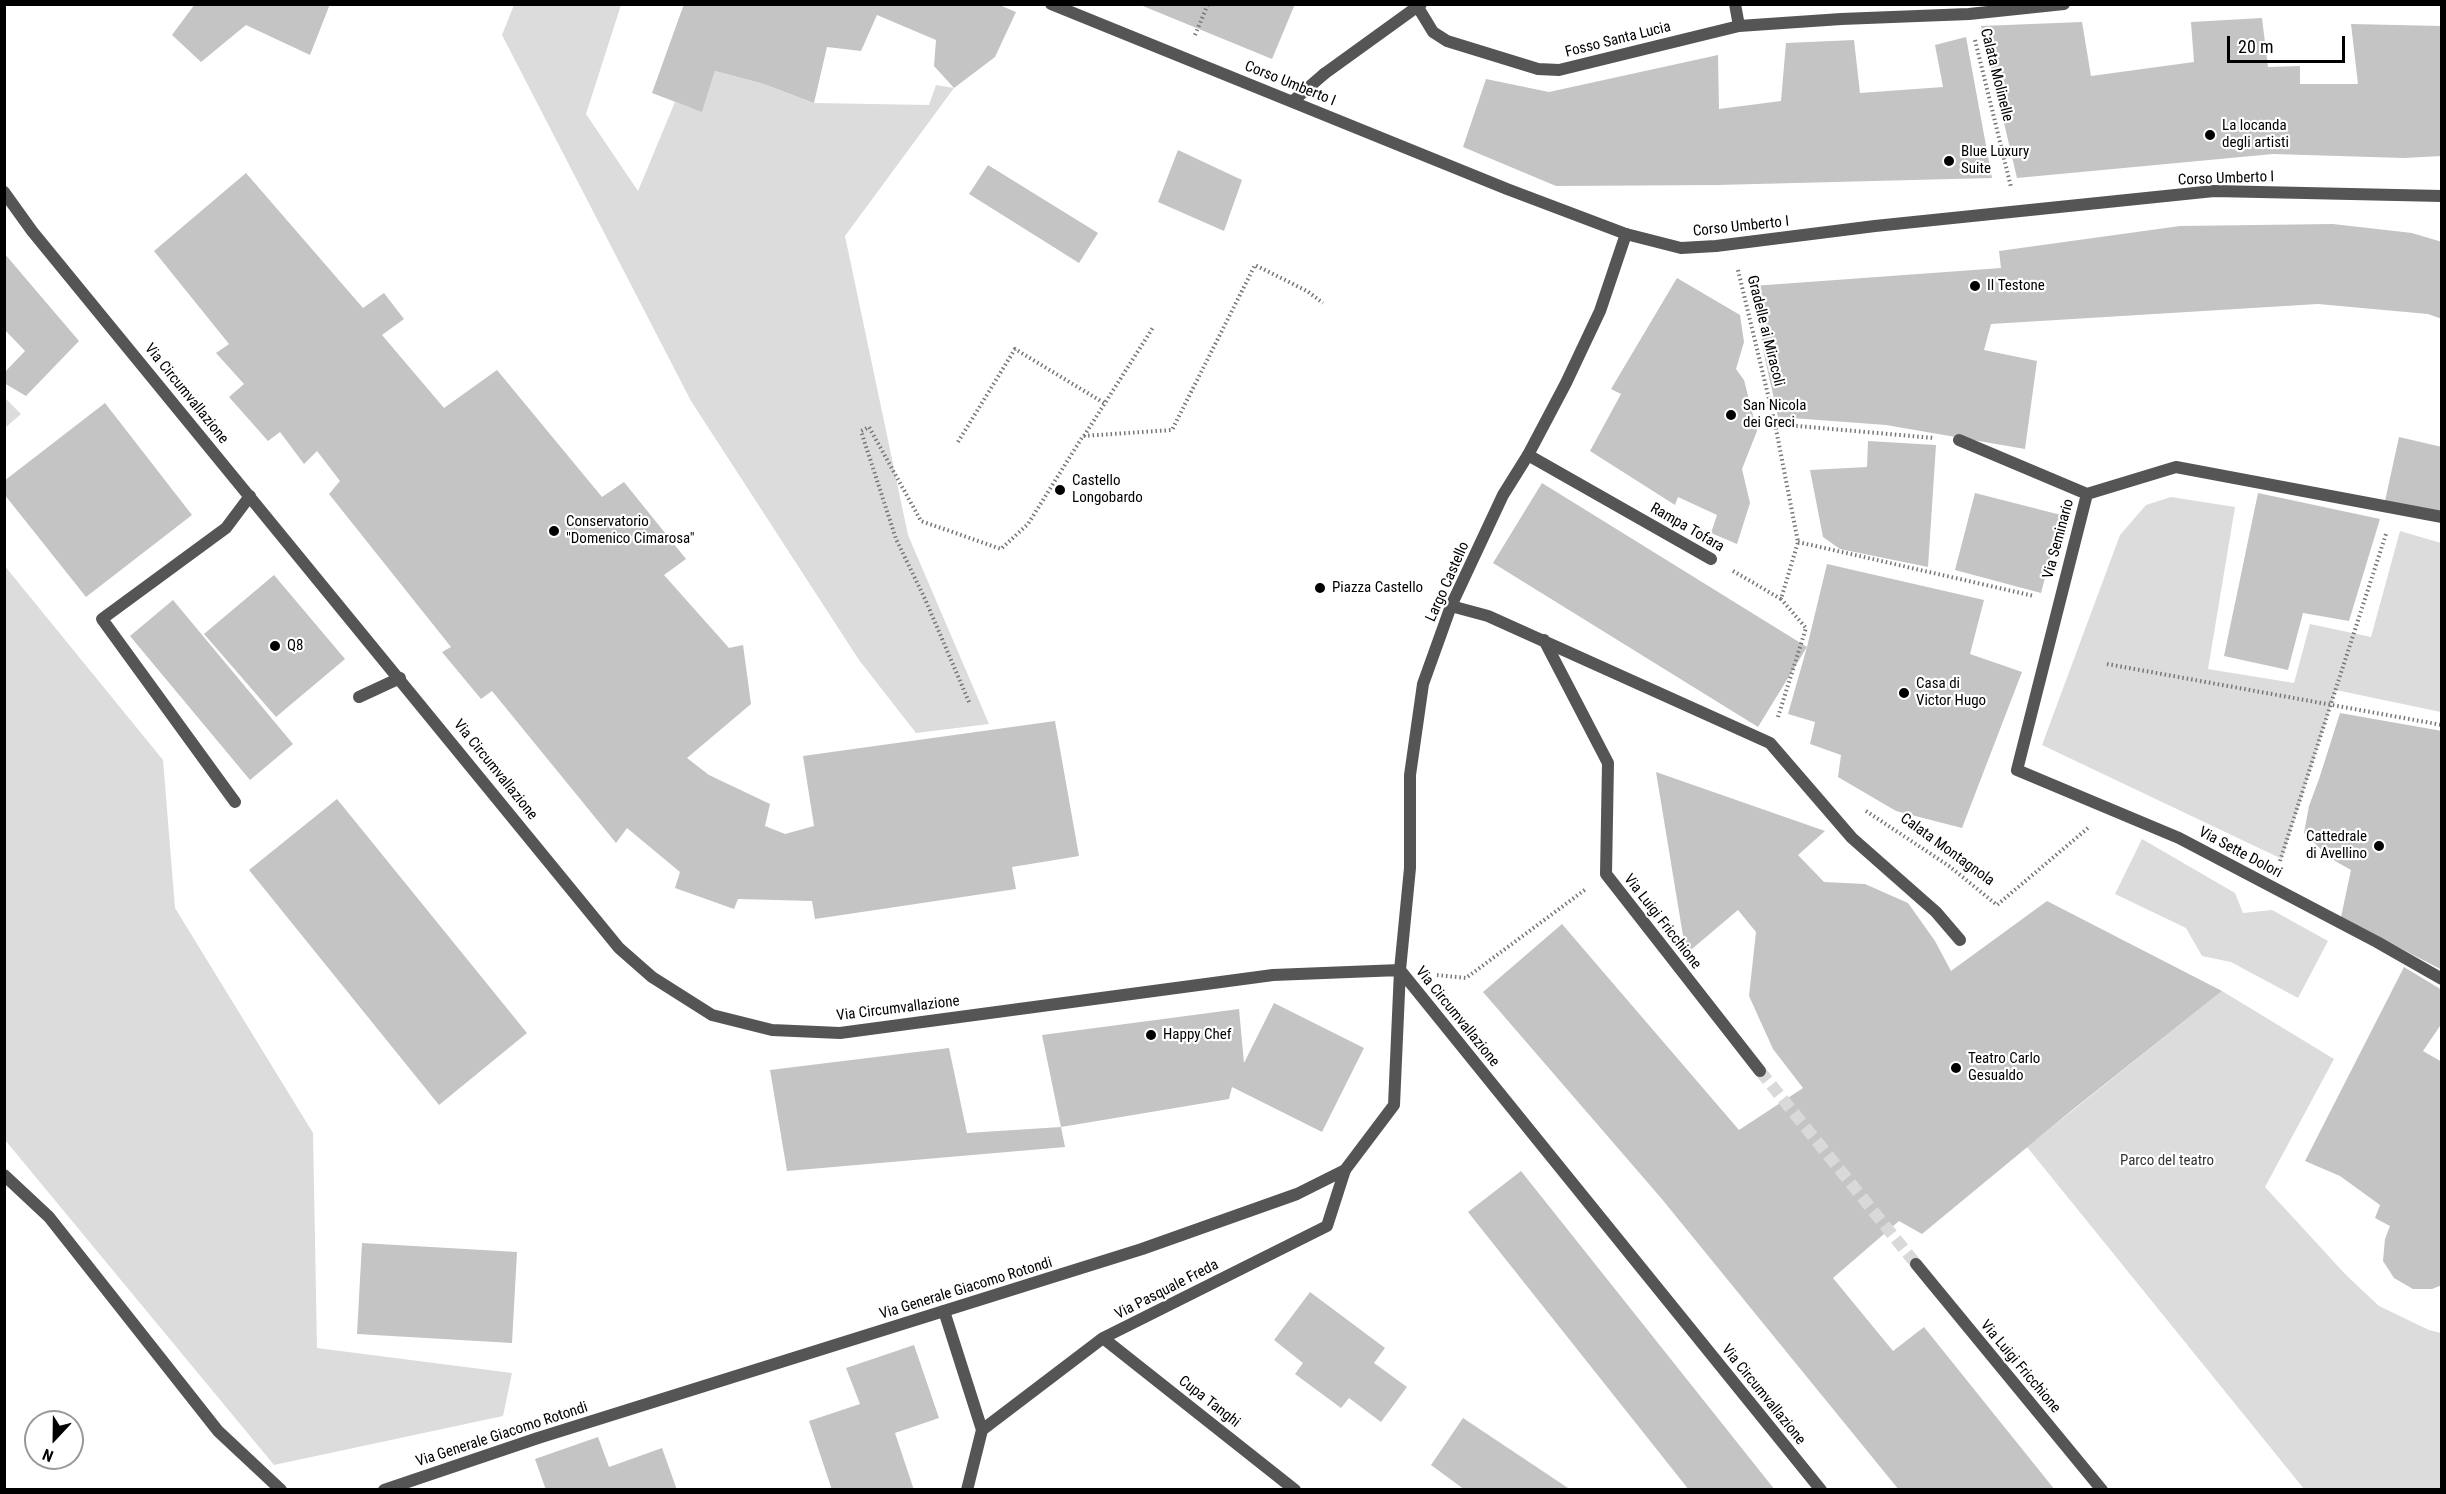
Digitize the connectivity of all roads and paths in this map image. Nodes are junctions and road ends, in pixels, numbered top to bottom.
1 (1051, 4) edge
2 (1416, 4) edge
3 (1421, 4) edge
4 (1735, 4) edge
5 (2064, 4) edge
6 (1969, 14) junction
7 (1739, 26) junction
8 (1293, 101) junction
9 (4, 192) edge
10 (2442, 196) edge
11 (2016, 211) junction
12 (1626, 234) junction
13 (1732, 244) junction
14 (1323, 303) dead end
15 (1154, 326) dead end
16 (1104, 403) junction
17 (1775, 424) junction
18 (1083, 436) junction
19 (1959, 440) joint
20 (958, 442) dead end
21 (1528, 455) junction
22 (2087, 494) junction
23 (250, 496) junction
24 (2395, 508) junction
25 (2442, 517) edge
26 (1798, 542) junction
27 (1711, 559) joint
28 (1781, 599) junction
29 (2058, 602) junction
30 (1451, 606) junction
31 (1544, 640) junction
32 (2107, 664) dead end
33 (400, 678) junction
34 (359, 697) dead end
35 (969, 702) dead end
36 (2331, 705) junction
37 (2442, 725) edge
38 (1770, 743) junction
39 (2017, 770) joint
40 (235, 802) dead end
41 (1865, 810) dead end
42 (2111, 810) junction
43 (1606, 874) junction
44 (2265, 884) junction
45 (1960, 940) dead end
46 (1400, 970) junction
47 (2442, 980) edge
48 (1760, 1071) tunnel mouth
49 (1345, 1170) junction
50 (4, 1175) edge
51 (1916, 1264) tunnel mouth
52 (944, 1311) junction
53 (1104, 1338) junction
54 (982, 1430) junction
55 (281, 1490) edge
56 (384, 1490) edge
57 (967, 1490) edge
58 (1295, 1490) edge
59 (1821, 1490) edge
60 (2102, 1490) edge

1 - 8 street, Corso Umberto I
2 - 7 street, Fosso Santa Lucia
3 - 8 street, bridge
4 - 7 street
5 - 6 street, Fosso Santa Lucia
6 - 7 street, Fosso Santa Lucia
6 - 11 path, Calata Molinelle
8 - 12 street, Corso Umberto I
9 - 23 street, Via Circumvallazione
10 - 11 street, Corso Umberto I
11 - 13 street, Corso Umberto I
12 - 13 street, Corso Umberto I
12 - 21 street, Largo Castello
13 - 17 path, Gradelle ai Miracoli
14 - 18 path
15 - 16 path
16 - 18 path
16 - 20 path
17 - 19 path
17 - 26 path, Gradelle ai Miracoli
18 - 35 path
19 - 22 street
21 - 27 street, Rampa Tofara
21 - 30 street, Largo Castello
22 - 24 street, Via Seminario
22 - 29 street, Via Seminario
23 - 33 street, Via Circumvallazione
23 - 40 street
24 - 25 street, Via Seminario
24 - 36 path
26 - 28 path
26 - 29 path
27 - 28 path, Rampa Tofara
28 - 38 path
29 - 39 street, Via Seminario
30 - 31 street
30 - 46 street, Largo Castello
31 - 38 street
31 - 43 street, Via Luigi Fricchione
32 - 36 path
33 - 34 street
33 - 46 street, Via Circumvallazione
36 - 37 path
36 - 44 path
38 - 45 street
39 - 42 street, Via Sette Dolori
41 - 42 path, Calata Montagnola
42 - 44 street, Via Sette Dolori
43 - 46 path
43 - 48 street, Via Luigi Fricchione
44 - 47 street, Via Sette Dolori
46 - 49 street, Via Generale Giacomo Rotondi
46 - 59 street, Via Circumvallazione
49 - 52 street, Via Generale Giacomo Rotondi
49 - 53 street, Via Pasquale Freda
50 - 55 street
51 - 60 street, Via Luigi Fricchione
52 - 54 street
52 - 56 street, Via Generale Giacomo Rotondi
53 - 54 street, Via Pasquale Freda
53 - 58 street, Cupa Tanghi
54 - 57 street

